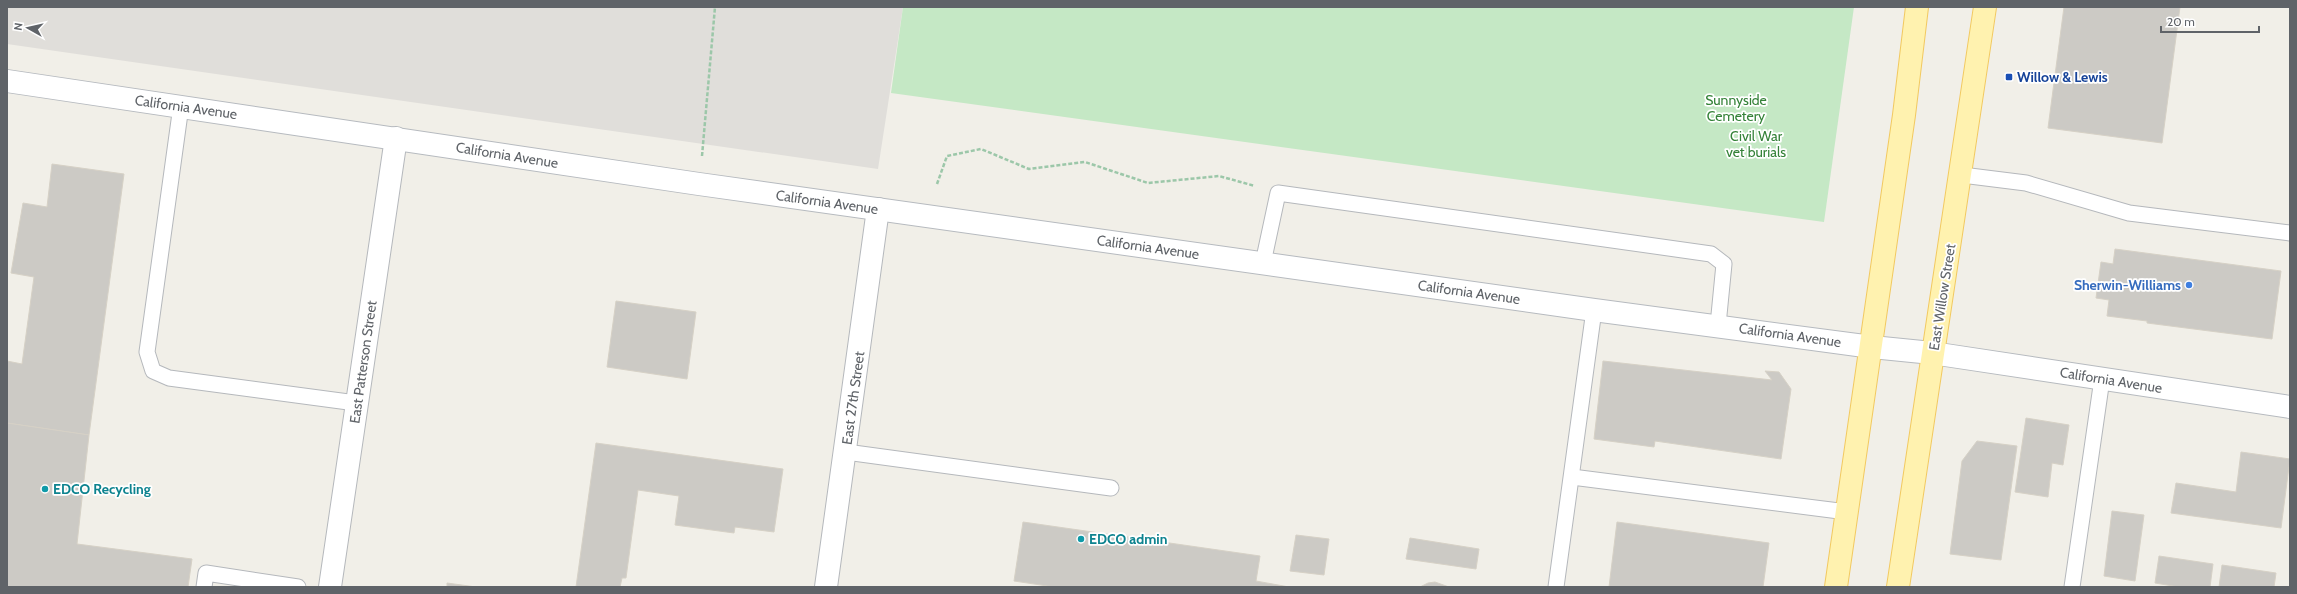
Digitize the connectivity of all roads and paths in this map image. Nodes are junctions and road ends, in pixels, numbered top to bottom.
1 (715, 7) edge
2 (1918, 7) edge
3 (1985, 7) edge
4 (7, 81) edge
5 (181, 106) junction
6 (396, 138) junction
7 (1962, 175) junction
8 (699, 184) junction
9 (937, 184) dead end
10 (1278, 193) junction
11 (878, 209) junction
12 (2290, 233) edge
13 (1263, 263) junction
14 (1594, 310) junction
15 (1718, 325) junction
16 (1872, 347) junction
17 (1932, 353) junction
18 (2102, 379) junction
19 (356, 403) junction
20 (2290, 407) edge
21 (846, 452) junction
22 (1572, 477) junction
23 (1111, 488) dead end
24 (1847, 512) junction
25 (204, 587) edge
26 (298, 587) edge
27 (330, 587) edge
28 (826, 587) edge
29 (1556, 587) edge
30 (1836, 587) edge
31 (1898, 587) edge
32 (2072, 587) edge

1 - 8 path
2 - 16 main road
3 - 7 main road, East Willow Street
4 - 5 street, California Avenue
5 - 6 street, California Avenue
5 - 19 lane
6 - 8 street, California Avenue
6 - 19 street, East Patterson Street
7 - 12 lane
7 - 17 main road, East Willow Street
8 - 11 street, California Avenue
9 - 10 path
10 - 13 lane
10 - 15 lane
11 - 13 street, California Avenue
11 - 21 street, East 27th Street
13 - 14 street, California Avenue
14 - 15 street, California Avenue
14 - 22 lane
15 - 16 street, California Avenue
16 - 17 street, California Avenue
16 - 24 main road
17 - 18 street, California Avenue
17 - 31 main road, East Willow Street
18 - 20 street, California Avenue
18 - 32 lane
19 - 27 street, East Patterson Street
21 - 23 lane
21 - 28 street, East 27th Street
22 - 24 lane
22 - 29 lane
24 - 30 main road
25 - 26 lane

